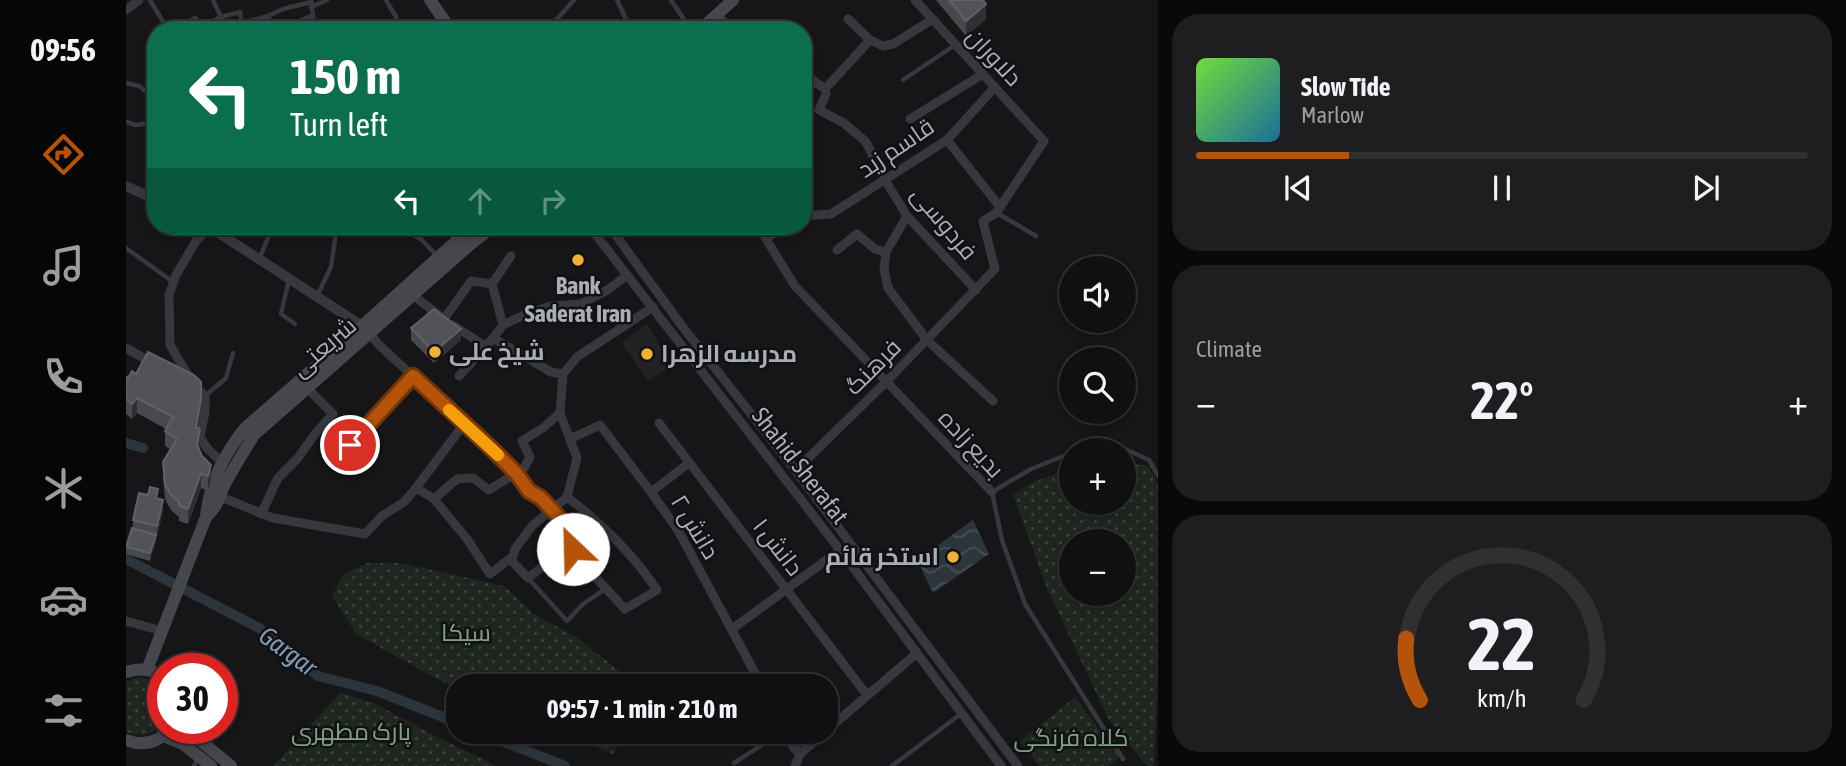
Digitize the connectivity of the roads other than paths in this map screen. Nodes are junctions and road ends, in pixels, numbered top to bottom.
1 (139, 0) edge
2 (150, 0) edge
3 (213, 0) edge
4 (327, 0) edge
5 (386, 0) edge
6 (430, 0) edge
7 (574, 0) edge
8 (617, 0) edge
9 (671, 0) edge
10 (733, 0) edge
11 (915, 0) edge
12 (311, 3) edge
13 (126, 10) edge
14 (717, 14) junction
15 (313, 15) junction
16 (268, 16) junction
17 (221, 17) junction
18 (848, 19) dead end
19 (933, 19) junction
20 (163, 21) edge
21 (213, 21) edge
22 (222, 21) edge
23 (242, 21) edge
24 (249, 21) edge
25 (270, 21) edge
26 (300, 21) edge
27 (314, 21) edge
28 (396, 21) edge
29 (445, 21) edge
30 (555, 21) edge
31 (627, 21) edge
32 (685, 21) edge
33 (710, 21) edge
34 (723, 21) edge
35 (870, 40) junction
36 (956, 44) junction
37 (983, 74) junction
38 (812, 80) edge
39 (903, 80) dead end
40 (126, 83) edge
41 (995, 87) junction
42 (825, 89) junction
43 (147, 93) edge
44 (910, 119) dead end
45 (126, 122) edge
46 (147, 123) edge
47 (947, 140) junction
48 (885, 180) junction
49 (126, 187) edge
50 (147, 196) edge
51 (998, 210) junction
52 (812, 215) edge
53 (907, 216) junction
54 (201, 235) edge
55 (223, 235) edge
56 (270, 235) edge
57 (333, 235) edge
58 (413, 235) edge
59 (462, 235) edge
60 (482, 235) edge
61 (597, 235) edge
62 (616, 235) edge
63 (763, 235) edge
64 (770, 235) edge
65 (1036, 236) dead end
66 (765, 238) junction
67 (126, 248) edge
68 (837, 250) dead end
69 (886, 252) junction
70 (438, 256) junction
71 (511, 256) dead end
72 (259, 259) junction
73 (627, 275) junction
74 (289, 278) junction
75 (173, 282) junction
76 (492, 284) junction
77 (976, 290) junction
78 (317, 296) junction
79 (414, 296) junction
80 (653, 307) junction
81 (444, 319) junction
82 (295, 324) dead end
83 (503, 325) junction
84 (366, 330) junction
85 (493, 338) junction
86 (927, 340) junction
87 (486, 347) junction
88 (126, 348) edge
89 (233, 353) dead end
90 (163, 369) edge
91 (173, 374) edge
92 (563, 374) junction
93 (413, 376) junction
94 (459, 376) dead end
95 (886, 382) junction
96 (193, 384) junction
97 (308, 389) junction
98 (205, 397) junction
99 (993, 401) dead end
100 (560, 413) junction
101 (326, 422) junction
102 (659, 423) dead end
103 (464, 424) junction
104 (570, 439) junction
105 (1136, 454) edge
106 (1059, 458) edge
107 (222, 463) junction
108 (689, 463) junction
109 (796, 470) junction
110 (516, 473) junction
111 (1158, 477) edge
112 (416, 488) junction
113 (651, 492) junction
114 (992, 492) junction
115 (221, 497) junction
116 (566, 497) junction
117 (434, 499) junction
118 (551, 509) junction
119 (261, 514) junction
120 (205, 517) junction
121 (572, 544) junction
122 (840, 550) junction
123 (513, 556) junction
124 (528, 578) junction
125 (606, 588) junction
126 (786, 589) junction
127 (126, 621) edge
128 (732, 629) junction
129 (162, 631) junction
130 (154, 653) edge
131 (917, 653) junction
132 (147, 670) edge
133 (126, 672) edge
134 (756, 674) edge
135 (964, 693) junction
136 (867, 695) junction
137 (953, 701) junction
138 (963, 713) junction
139 (838, 720) edge
140 (126, 740) edge
141 (147, 743) edge
142 (183, 744) edge
143 (204, 744) edge
144 (765, 744) edge
145 (792, 744) edge
146 (811, 744) edge
147 (800, 754) junction
148 (1123, 759) dead end
149 (197, 761) edge
150 (734, 763) dead end
151 (211, 766) edge
152 (231, 766) edge
153 (795, 766) edge
154 (892, 766) edge
155 (1002, 766) edge
156 (1018, 766) edge

1 - 13 street
2 - 20 lane
3 - 17 lane
4 - 12 lane
5 - 28 lane
6 - 29 main road
7 - 30 lane
8 - 31 lane
9 - 32 lane
10 - 14 main road
11 - 19 street, دلاوران
12 - 15 lane
12 - 16 lane
14 - 33 main road
14 - 34 street
15 - 26 lane
15 - 27 lane
16 - 24 lane
16 - 25 lane
17 - 21 lane
17 - 22 lane
17 - 23 lane
18 - 35 street
19 - 35 street
19 - 36 street, دلاوران
35 - 42 street
36 - 37 street, دلاوران
36 - 39 lane
37 - 41 street, دلاوران
37 - 44 street
38 - 42 street
40 - 43 lane
41 - 47 street, قاسم زید
41 - 51 street, دلاوران
42 - 48 street, فردوسی
45 - 46 lane
47 - 48 street, قاسم زید
47 - 51 street
48 - 52 street, قاسم زید
48 - 53 street, فردوسی
49 - 50 street
51 - 65 lane
51 - 77 street, فرهنگ
53 - 69 street
53 - 77 street, فردوسی
54 - 75 street
55 - 72 street
56 - 72 lane
57 - 78 lane
58 - 70 lane
59 - 70 main road, شریعتی
60 - 79 main road, شریعتی
61 - 73 street, Shahid Sherafat
62 - 109 street, Shahid Sherafat
63 - 66 street, بدیع زاده
64 - 66 street
66 - 95 street, بدیع زاده
67 - 75 lane
68 - 69 street
69 - 86 street
70 - 84 main road, شریعتی
71 - 76 street
72 - 74 street
73 - 80 street, Shahid Sherafat
73 - 83 street
74 - 78 street
74 - 82 lane
75 - 96 street
76 - 81 street
76 - 83 street
77 - 86 street, فرهنگ
78 - 84 street
79 - 81 street
79 - 84 main road, شریعتی
80 - 92 street
80 - 122 street, Shahid Sherafat
81 - 87 street
83 - 85 street
84 - 93 street
84 - 97 main road, شریعتی
84 - 107 main road, شریعتی
85 - 87 street
85 - 92 street
86 - 95 street, فرهنگ
86 - 99 street
87 - 94 street
88 - 90 street
89 - 98 lane
91 - 96 street
92 - 100 street
93 - 101 street
93 - 103 street
95 - 109 street, فرهنگ
95 - 114 street, بدیع زاده
96 - 98 street
97 - 101 street
97 - 115 main road, شریعتی
98 - 107 street
100 - 104 street
100 - 110 street
101 - 119 street
102 - 108 street, دانش ۱
103 - 110 street
103 - 112 street
104 - 113 street, دانش ۲
104 - 116 street
105 - 111 lane
106 - 114 lane
107 - 120 main road, شریعتی
108 - 113 street
108 - 126 street, دانش ۱
109 - 135 street, Shahid Sherafat
110 - 117 street
110 - 118 street
112 - 117 street
112 - 119 street
113 - 128 street, دانش ۲
114 - 148 lane, بدیع زاده
115 - 119 street
115 - 120 main road, شریعتی
116 - 118 street
116 - 125 street
117 - 123 street
118 - 121 street
118 - 123 street
120 - 129 main road, شریعتی
121 - 124 street
121 - 125 street
122 - 126 street
122 - 131 street, Shahid Sherafat
123 - 124 street
124 - 125 lane
126 - 128 street
126 - 136 street, دانش ۱
127 - 129 street
128 - 134 street, دانش ۲
129 - 130 main road
131 - 136 street
131 - 137 street, Shahid Sherafat
132 - 133 main road
135 - 137 street
135 - 156 street, Shahid Sherafat
136 - 139 street
137 - 138 street, Shahid Sherafat
138 - 154 lane
138 - 155 street, Shahid Sherafat
140 - 141 main road
142 - 149 main road
143 - 152 main road
144 - 150 lane
145 - 147 street
146 - 147 street
147 - 153 street
149 - 151 main road

